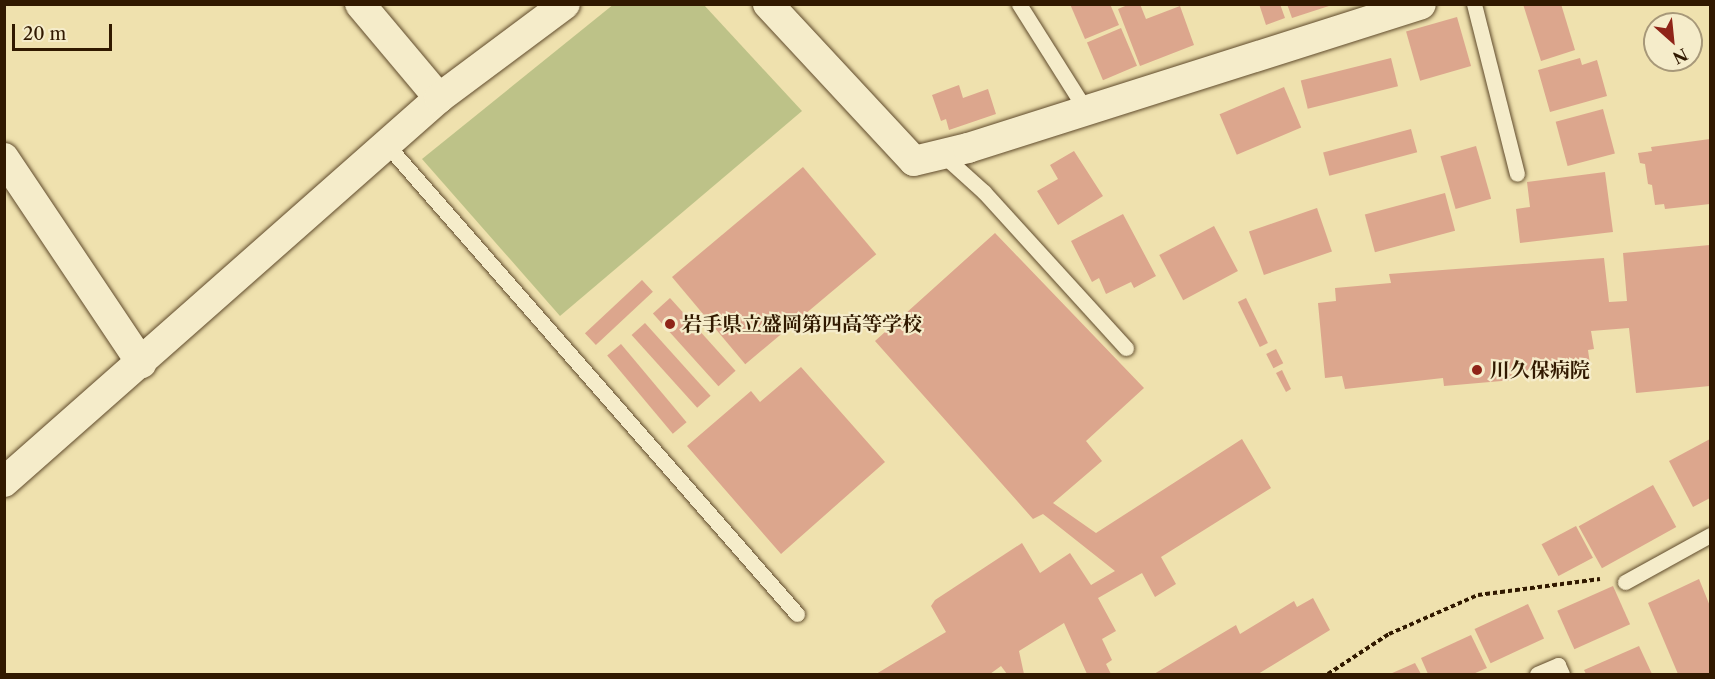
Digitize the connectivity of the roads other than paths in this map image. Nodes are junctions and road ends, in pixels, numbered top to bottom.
1 (360, 4) edge
2 (565, 4) edge
3 (768, 4) edge
4 (1019, 4) edge
5 (1421, 4) edge
6 (1474, 4) edge
7 (439, 98) junction
8 (1085, 109) junction
9 (387, 145) junction
10 (943, 154) junction
11 (4, 158) edge
12 (1517, 174) dead end
13 (1125, 348) dead end
14 (141, 363) junction
15 (4, 482) edge
16 (1710, 535) edge
17 (1625, 582) road end
18 (796, 614) dead end
19 (1537, 675) edge
20 (1562, 675) edge

1 - 7 street
2 - 7 street
3 - 10 street
4 - 8 lane
5 - 8 street
6 - 12 lane
7 - 9 street
8 - 10 street
9 - 14 street
9 - 18 lane
10 - 13 lane
11 - 14 street
14 - 15 street
16 - 17 lane
19 - 20 lane

